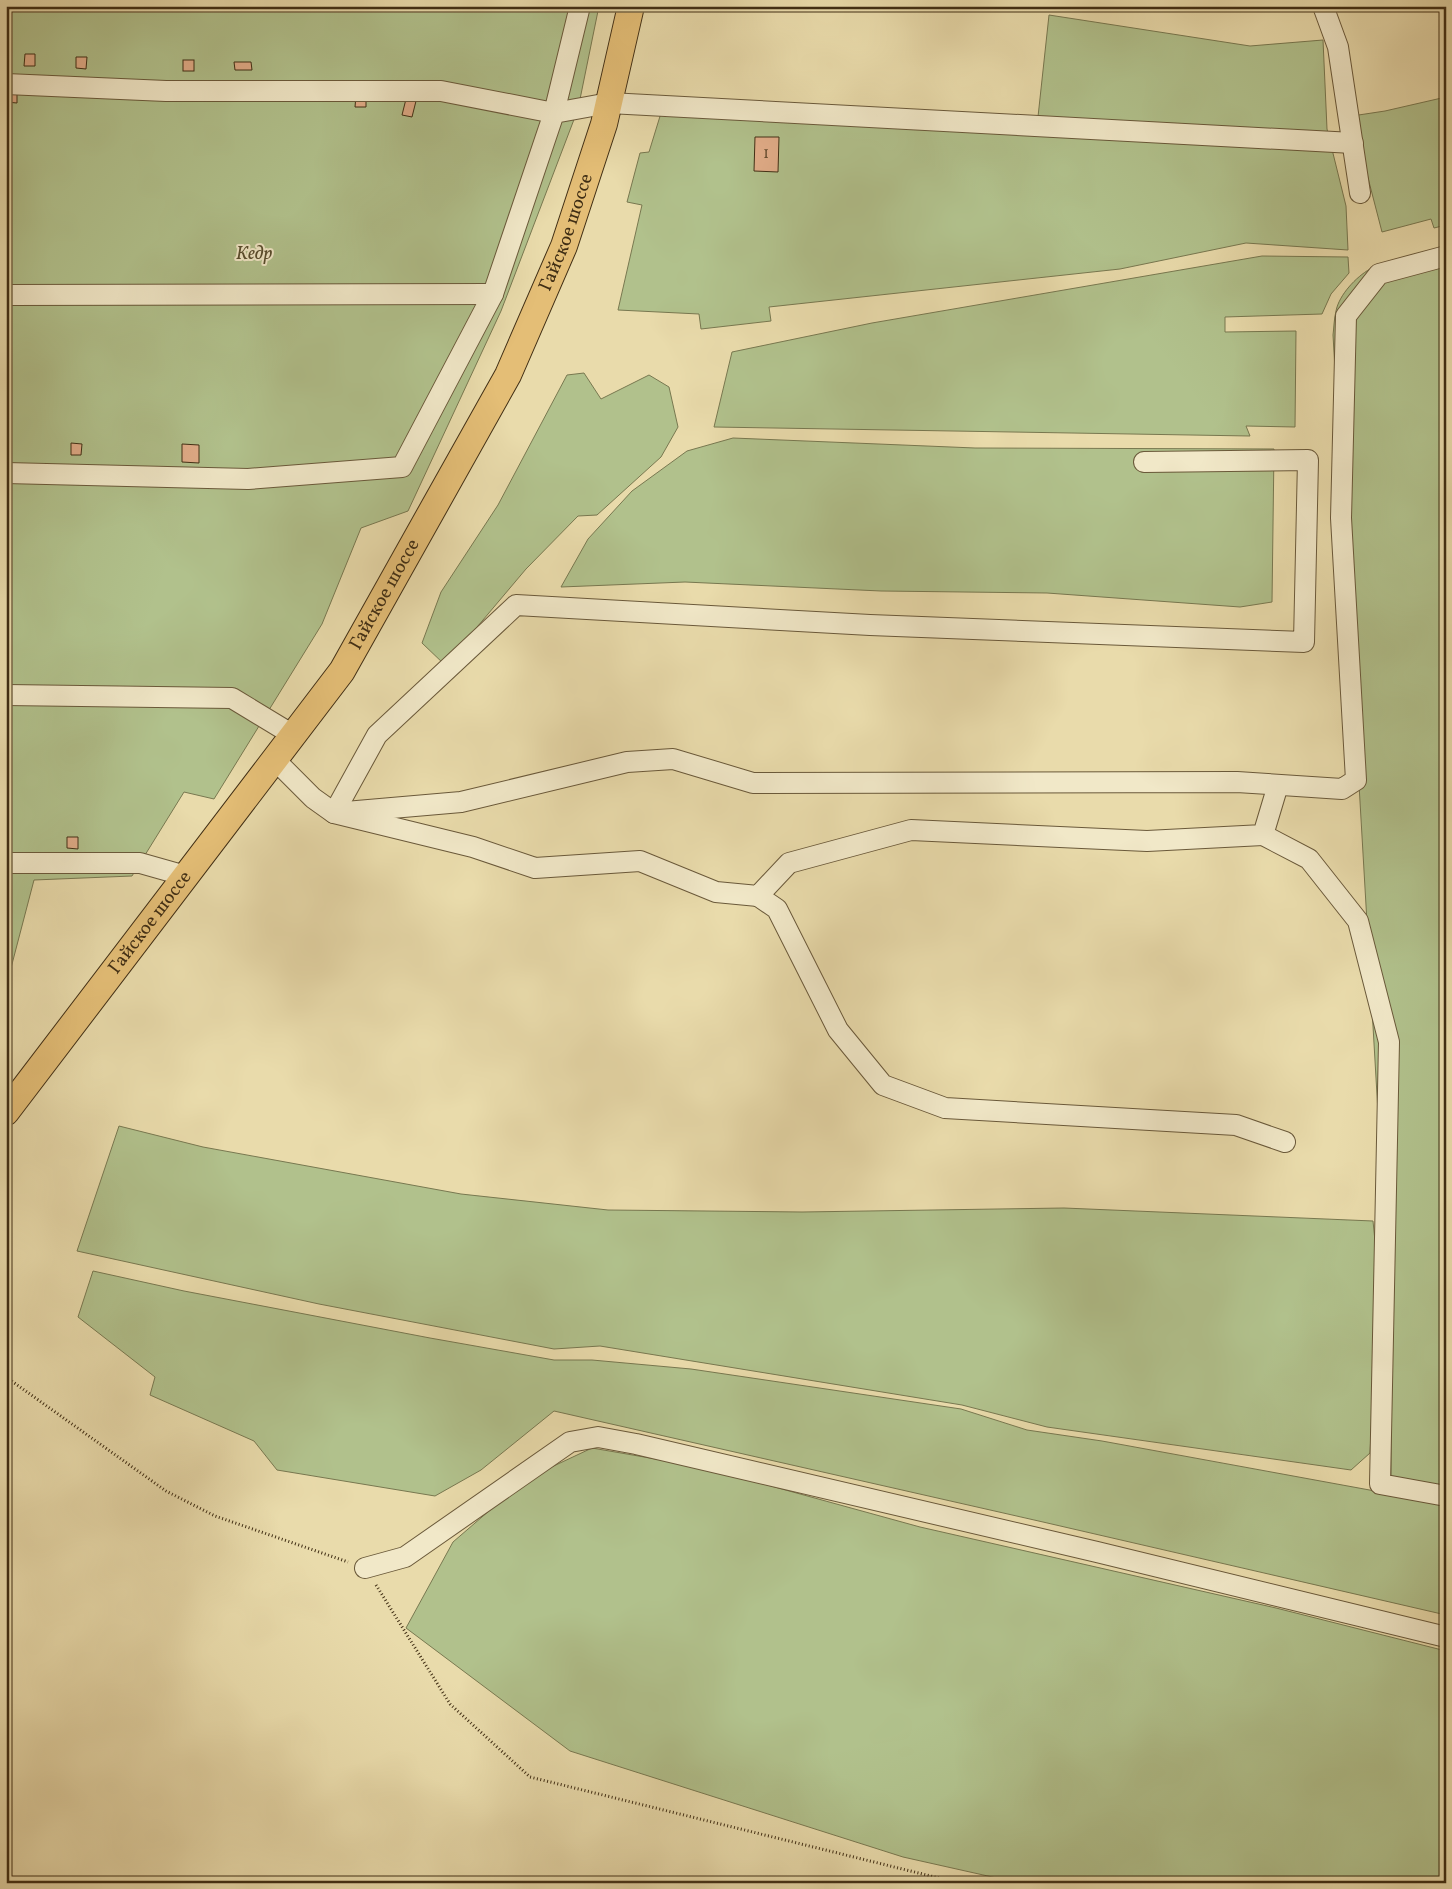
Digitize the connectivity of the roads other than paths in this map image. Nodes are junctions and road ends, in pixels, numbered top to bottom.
1 (580, 6) edge
2 (631, 6) edge
3 (1323, 6) edge
4 (6, 84) edge
5 (609, 103) junction
6 (554, 113) junction
7 (1353, 142) junction
8 (1360, 193) dead end
9 (1446, 256) edge
10 (493, 294) junction
11 (6, 295) edge
12 (1144, 462) dead end
13 (6, 473) edge
14 (6, 695) edge
15 (293, 736) junction
16 (275, 760) junction
17 (1278, 785) junction
18 (334, 813) junction
19 (1263, 835) junction
20 (6, 863) edge
21 (186, 876) junction
22 (758, 896) junction
23 (6, 1112) edge
24 (1285, 1142) dead end
25 (1446, 1496) edge
26 (365, 1568) road end
27 (1446, 1637) edge

1 - 6 lane
2 - 5 main road, Гайское шоссе
3 - 7 lane
4 - 6 lane
5 - 6 lane
5 - 7 lane
5 - 15 main road, Гайское шоссе
6 - 10 lane
7 - 8 lane
9 - 17 lane
10 - 11 lane
10 - 13 lane
12 - 18 lane
14 - 15 lane
15 - 16 main road, Гайское шоссе
16 - 18 lane
16 - 21 main road, Гайское шоссе
17 - 18 lane
17 - 19 lane
18 - 22 lane
19 - 22 lane
19 - 25 lane
20 - 21 lane
21 - 23 main road, Гайское шоссе
22 - 24 lane
26 - 27 lane

